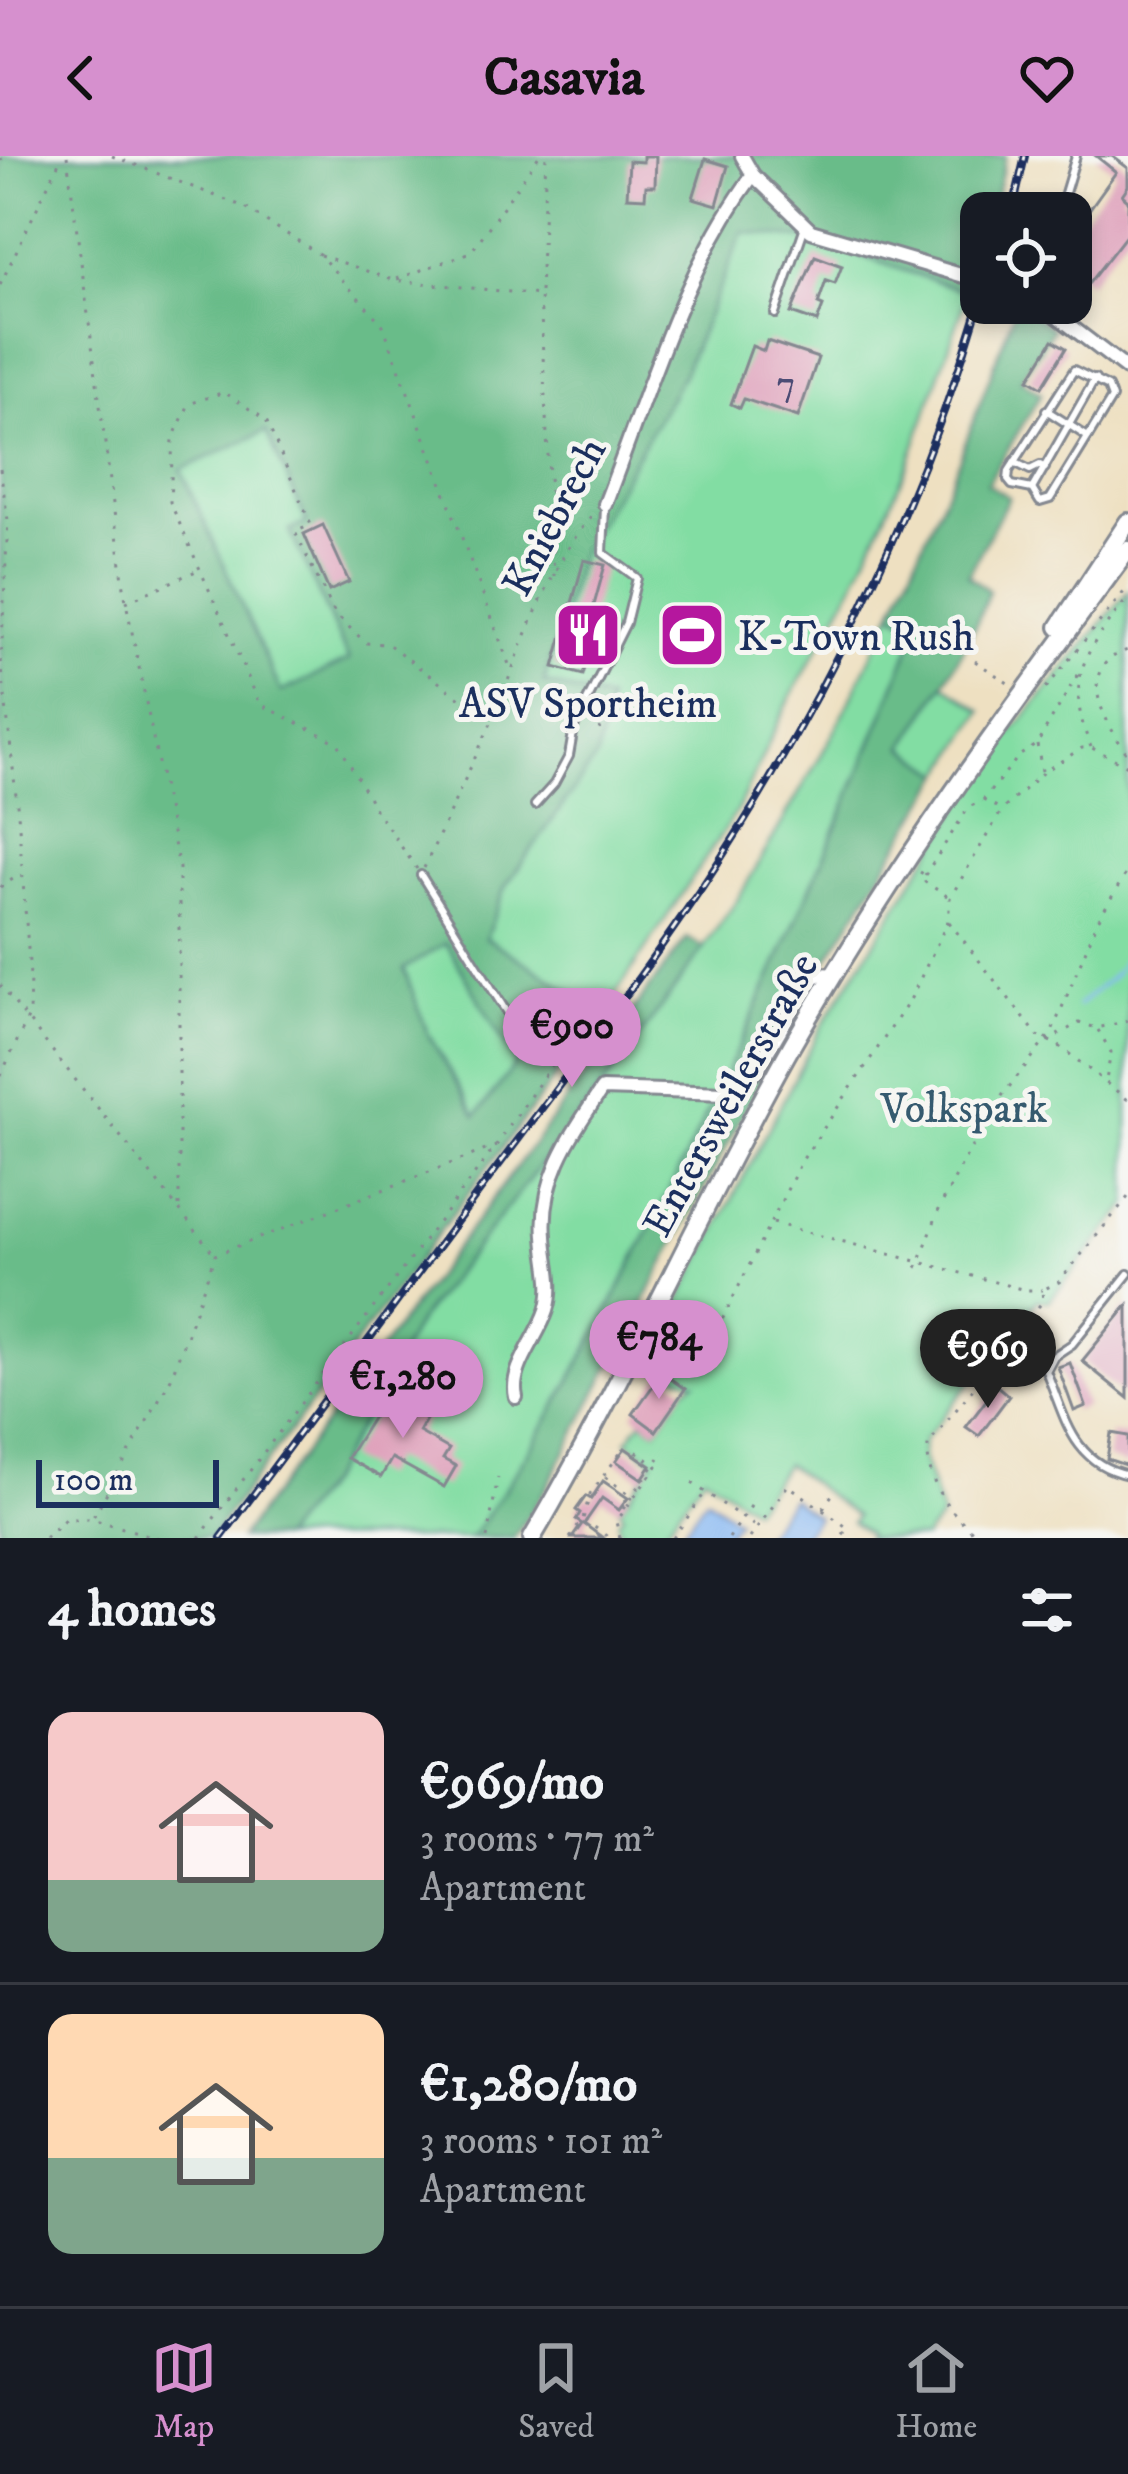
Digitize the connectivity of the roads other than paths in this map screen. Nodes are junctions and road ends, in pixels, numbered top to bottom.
1 (742, 156) edge
2 (1076, 156) edge
3 (753, 176) junction
4 (1065, 192) edge
5 (805, 225) junction
6 (960, 275) edge
7 (775, 314) dead end
8 (1068, 324) edge
9 (1128, 370) edge
10 (1095, 379) junction
11 (1046, 410) junction
12 (1069, 425) junction
13 (1088, 437) junction
14 (1014, 462) junction
15 (1045, 468) junction
16 (1032, 489) junction
17 (605, 504) joint
18 (1128, 522) edge
19 (1128, 550) edge
20 (1015, 700) junction
21 (535, 805) dead end
22 (421, 875) road end
23 (834, 975) junction
24 (558, 1057) road end
25 (1128, 1274) edge
26 (516, 1397) dead end
27 (1128, 1475) edge
28 (532, 1538) edge

1 - 3 street
2 - 4 lane
3 - 5 street
3 - 17 street, Kniebrech
5 - 6 street
5 - 7 lane
8 - 9 street
10 - 11 lane
10 - 12 lane
10 - 13 lane
11 - 12 lane
11 - 14 lane
12 - 13 lane
12 - 15 lane
13 - 16 lane
14 - 15 lane
14 - 16 lane
15 - 16 lane
17 - 21 lane
18 - 20 main road, Entersweilerstraße
19 - 20 main road, Entersweilerstraße
20 - 23 main road, Entersweilerstraße
22 - 24 lane
23 - 26 street
23 - 28 main road, Entersweilerstraße
25 - 27 lane

